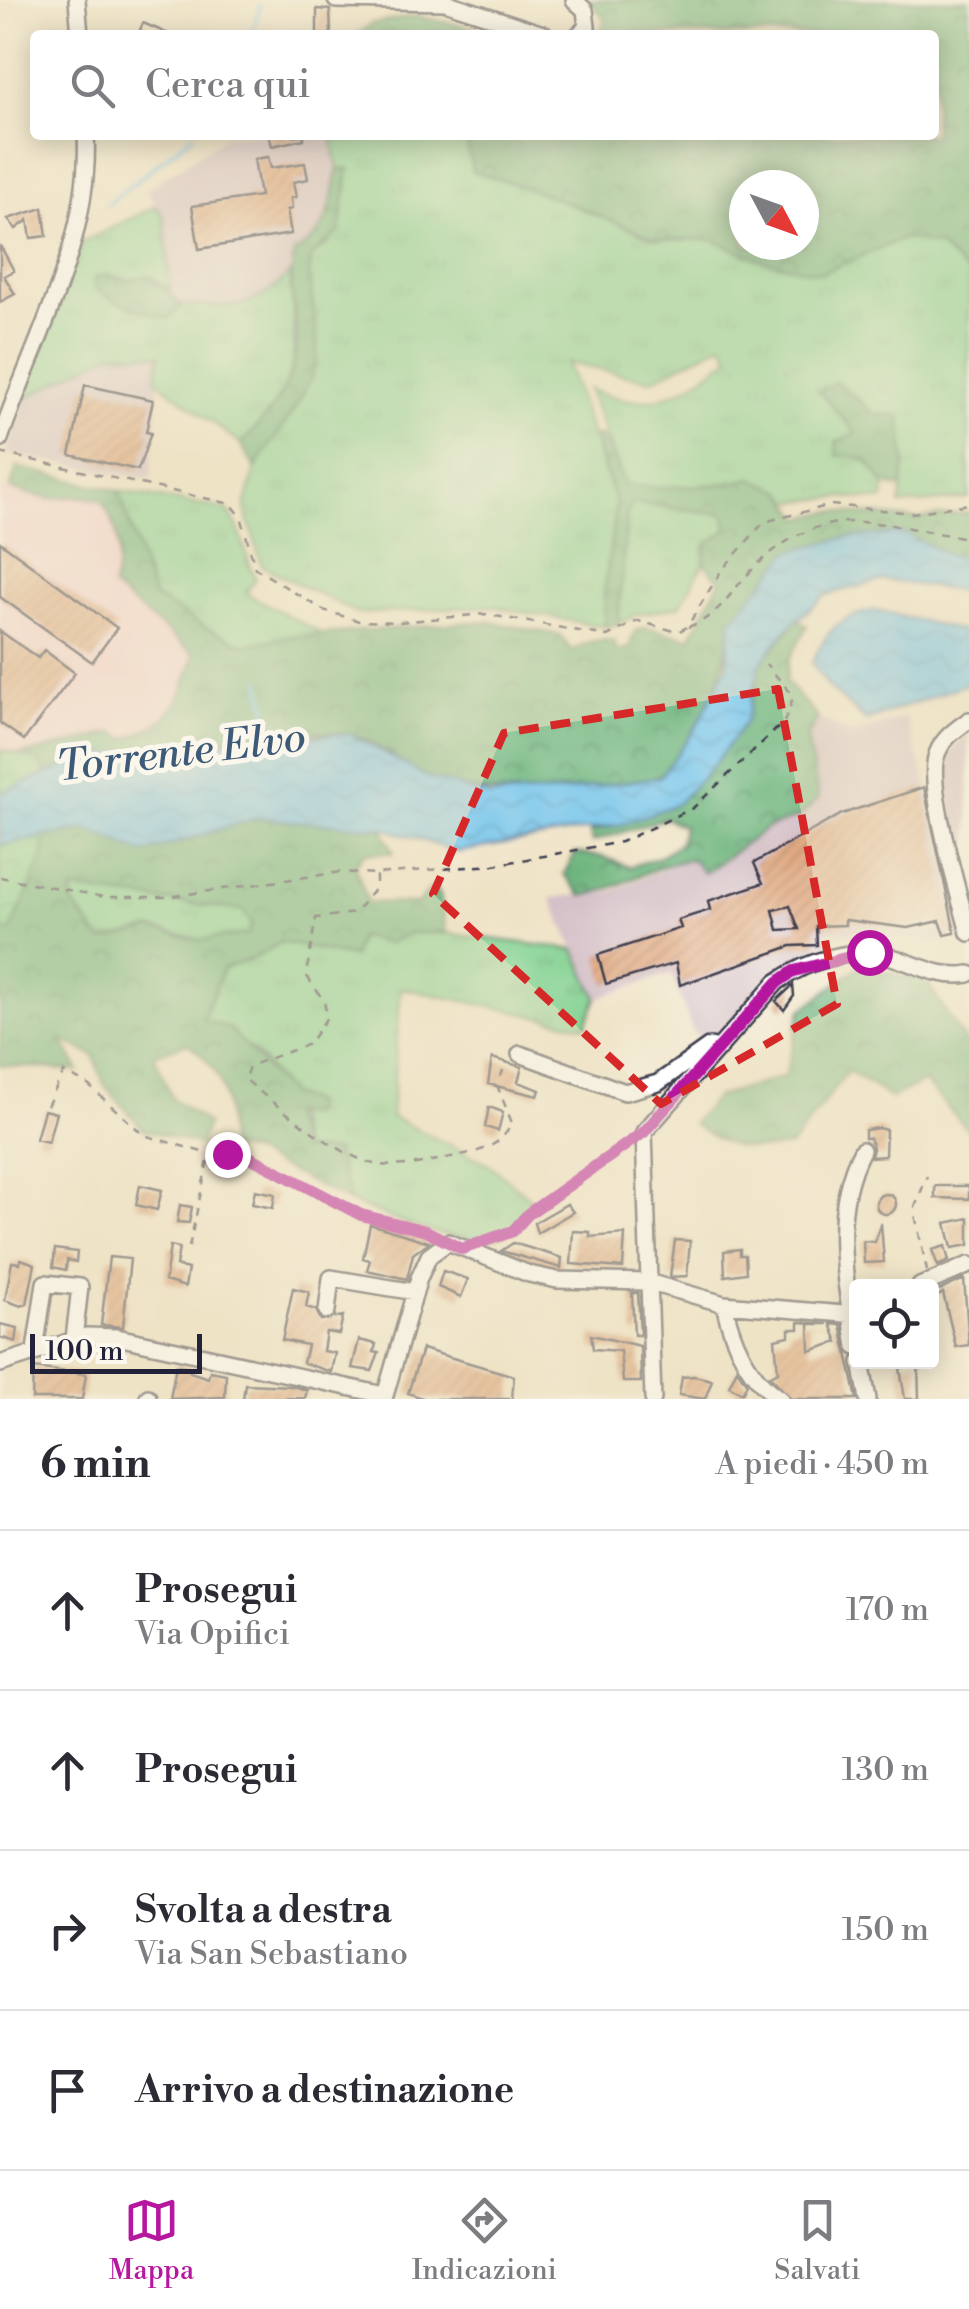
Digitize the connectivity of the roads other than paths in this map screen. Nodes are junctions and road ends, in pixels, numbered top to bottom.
1 (78, 0) edge
2 (336, 0) edge
3 (574, 0) edge
4 (81, 30) edge
5 (531, 30) edge
6 (584, 30) edge
7 (86, 140) edge
8 (0, 438) edge
9 (969, 720) edge
10 (966, 913) edge
11 (969, 932) edge
12 (969, 974) edge
13 (720, 1048) junction
14 (520, 1054) road end
15 (862, 1150) dead end
16 (969, 1265) edge
17 (849, 1279) edge
18 (937, 1279) edge
19 (648, 1282) junction
20 (415, 1292) junction
21 (724, 1304) junction
22 (327, 1311) dead end
23 (849, 1315) edge
24 (74, 1339) junction
25 (35, 1350) junction
26 (0, 1364) edge
27 (862, 1369) edge
28 (384, 1397) edge
29 (654, 1399) edge
30 (780, 1399) edge
31 (868, 1399) edge

1 - 4 street
2 - 5 street
3 - 6 street
7 - 8 street
9 - 10 street
10 - 11 street
12 - 13 street
13 - 14 street
13 - 19 street
15 - 17 street
16 - 18 street
19 - 20 street
19 - 21 street
19 - 29 street
20 - 22 street
20 - 28 street
21 - 23 street
21 - 30 street
24 - 25 street
24 - 25 street
24 - 28 street
25 - 26 street
27 - 31 street

